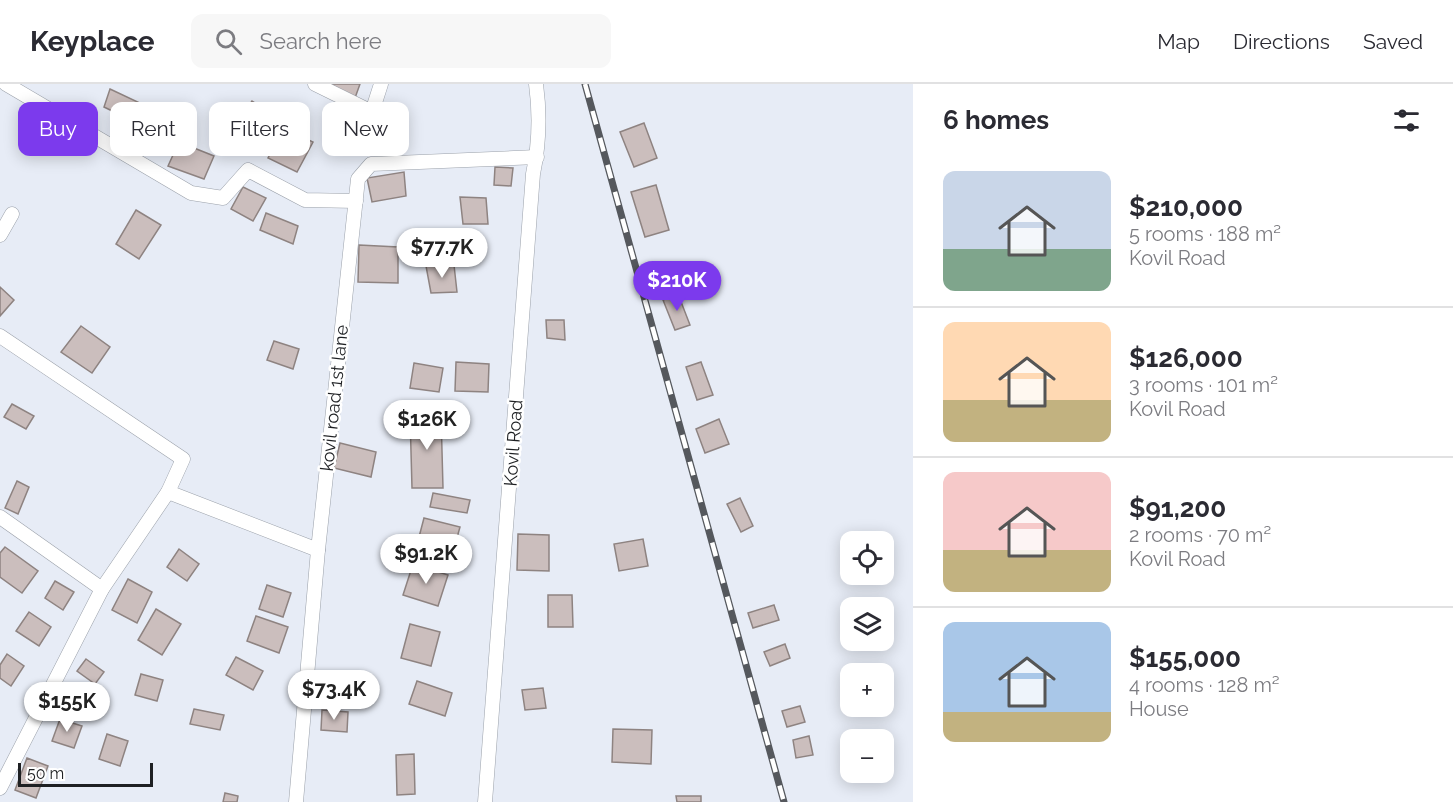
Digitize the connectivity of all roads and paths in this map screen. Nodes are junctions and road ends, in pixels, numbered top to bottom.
1 (6, 84) edge
2 (315, 84) edge
3 (381, 84) edge
4 (536, 84) edge
5 (537, 157) junction
6 (356, 201) junction
7 (12, 214) dead end
8 (0, 235) edge
9 (0, 336) edge
10 (168, 492) junction
11 (0, 518) edge
12 (318, 550) junction
13 (102, 589) junction
14 (0, 788) edge
15 (296, 802) edge
16 (485, 802) edge

1 - 6 street
2 - 3 street
4 - 5 street, Kovil Road
5 - 6 street, kovil road 1st lane
5 - 16 street, Kovil Road
6 - 12 street, kovil road 1st lane
7 - 8 street
9 - 10 street
10 - 12 street
10 - 13 street
11 - 13 street
12 - 15 street, kovil road 1st lane
13 - 14 street

